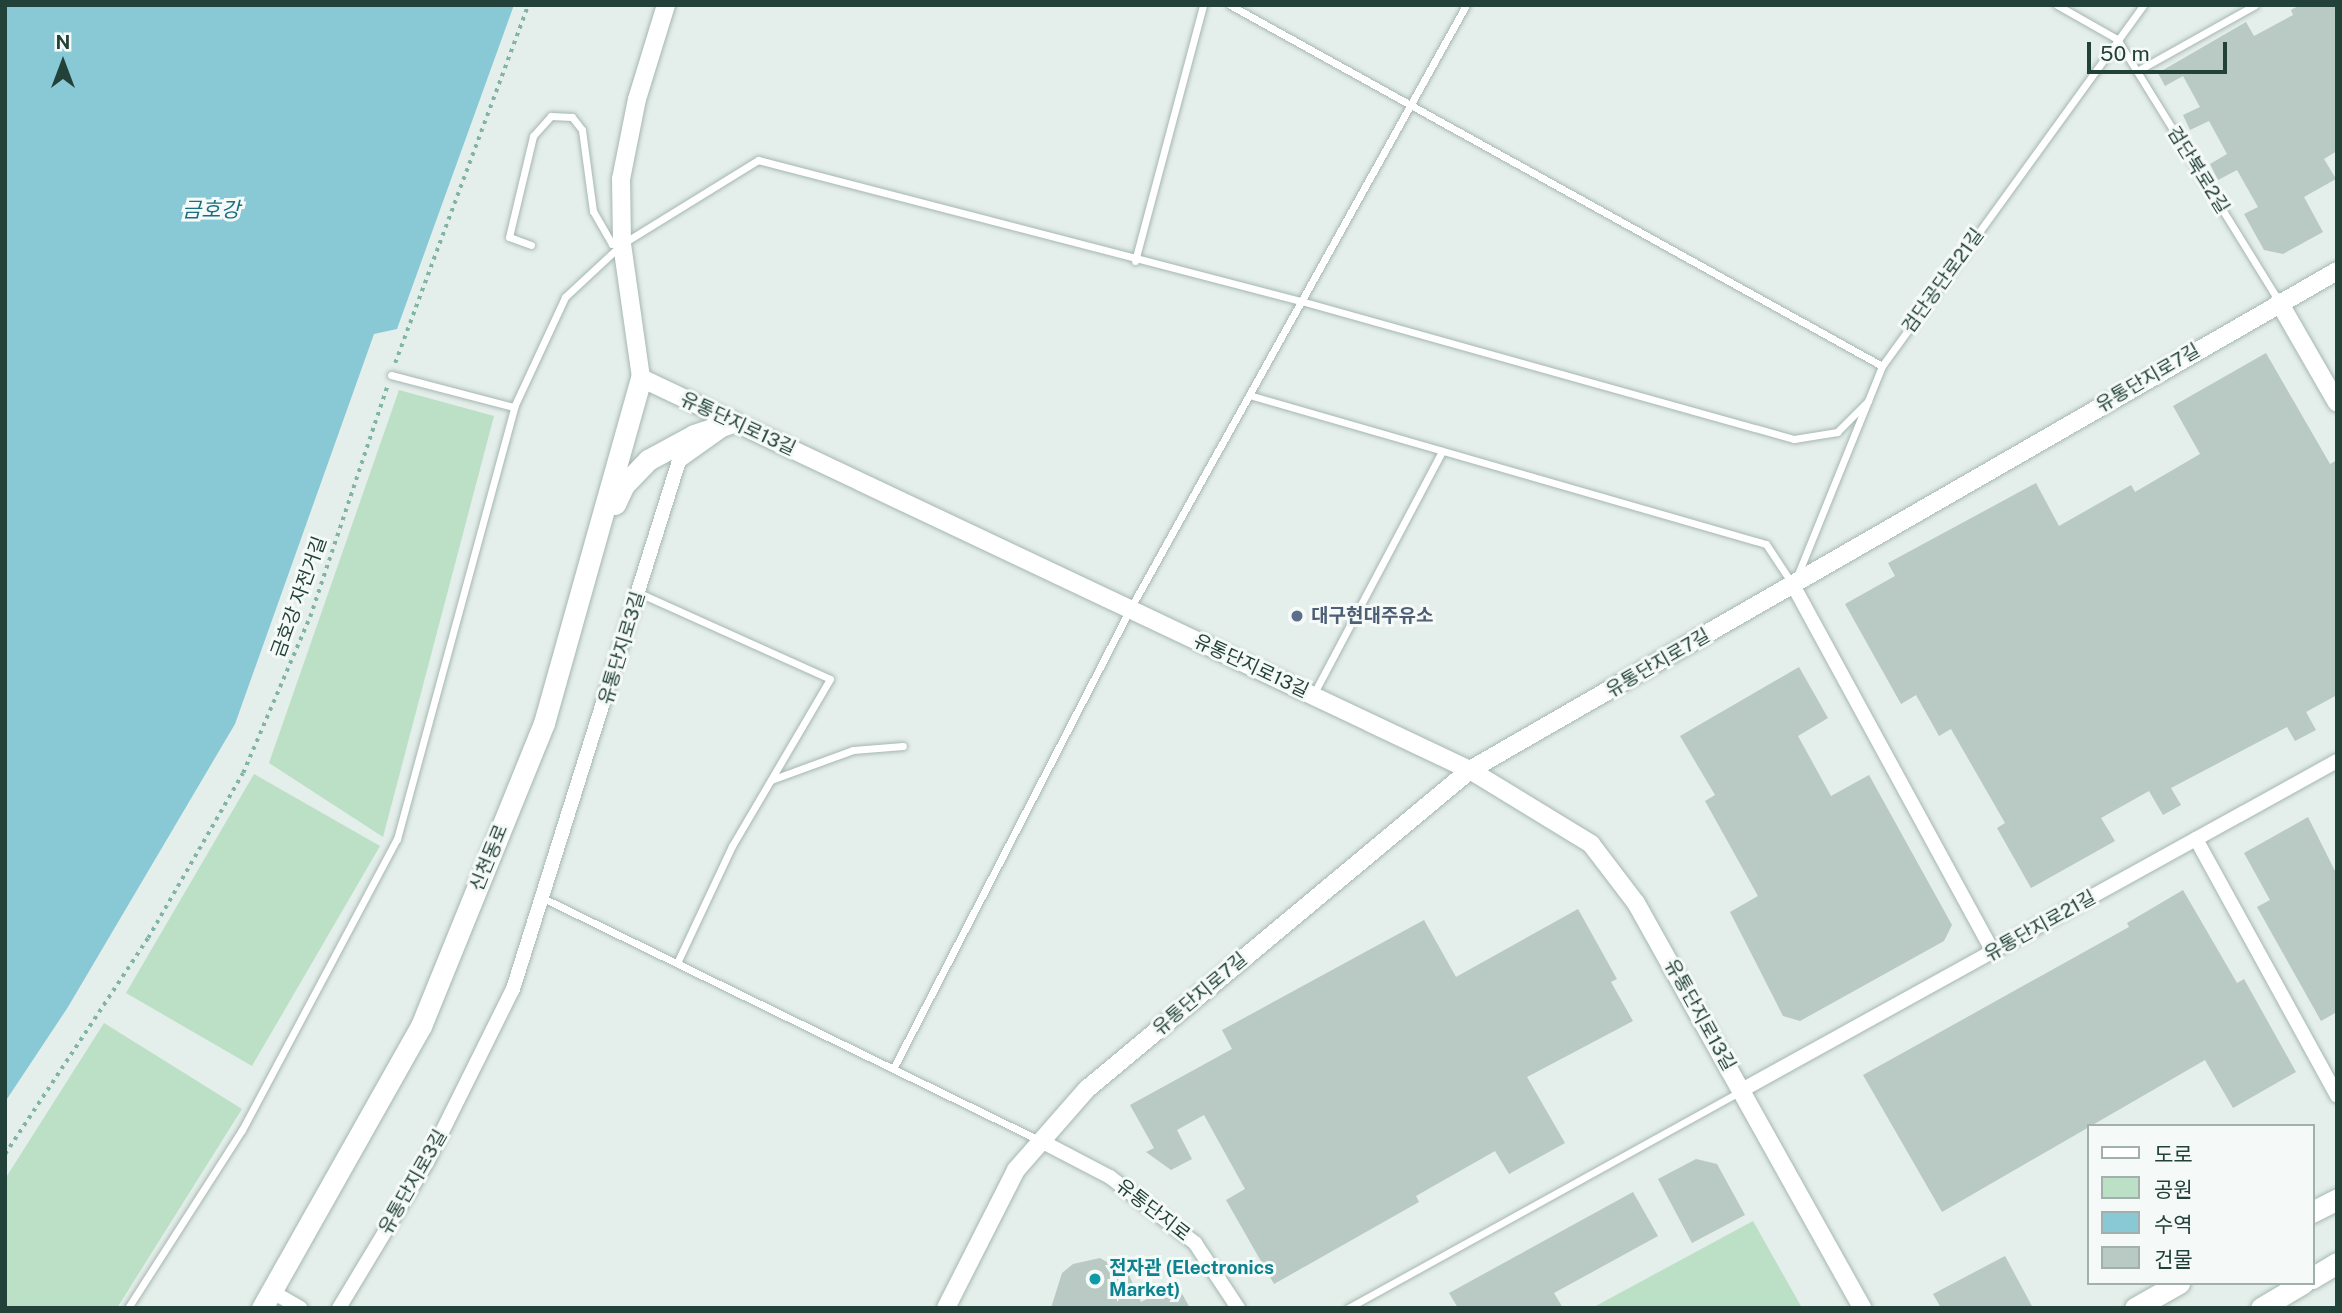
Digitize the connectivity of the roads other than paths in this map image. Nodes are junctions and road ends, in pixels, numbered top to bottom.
1 (666, 5) edge
2 (1203, 5) edge
3 (1230, 5) edge
4 (1466, 5) edge
5 (2057, 5) edge
6 (2143, 5) edge
7 (2255, 5) edge
8 (2117, 39) junction
9 (2137, 71) junction
10 (1410, 106) junction
11 (531, 244) dead end
12 (622, 244) junction
13 (1135, 261) junction
14 (2337, 271) edge
15 (1301, 301) junction
16 (2279, 302) junction
17 (1882, 366) junction
18 (391, 375) road end
19 (641, 378) junction
20 (1249, 396) junction
21 (1868, 401) junction
22 (2337, 403) edge
23 (514, 407) junction
24 (733, 422) junction
25 (1442, 451) junction
26 (589, 564) junction
27 (1793, 585) junction
28 (639, 593) junction
29 (1130, 609) junction
30 (1313, 696) junction
31 (903, 746) dead end
32 (2337, 761) edge
33 (1470, 770) junction
34 (771, 780) junction
35 (2196, 839) junction
36 (545, 898) junction
37 (1993, 951) junction
38 (677, 963) junction
39 (893, 1069) junction
40 (1742, 1090) junction
41 (2337, 1096) edge
42 (1041, 1141) junction
43 (2337, 1199) edge
44 (2314, 1211) edge
45 (2337, 1263) edge
46 (2314, 1277) edge
47 (2175, 1285) edge
48 (2300, 1285) edge
49 (266, 1299) edge
50 (128, 1308) edge
51 (300, 1308) edge
52 (339, 1308) edge
53 (946, 1308) edge
54 (1238, 1308) edge
55 (1348, 1308) edge
56 (1862, 1308) edge
57 (2135, 1308) edge
58 (2261, 1308) edge

1 - 12 street
2 - 13 lane
3 - 10 lane
4 - 10 lane
5 - 8 lane
6 - 8 lane, 검단공단로21길
7 - 9 lane
8 - 9 lane, 검단북로2길
8 - 17 lane, 검단공단로21길
9 - 16 lane, 검단북로2길
10 - 15 lane
10 - 17 lane
11 - 12 lane
12 - 13 lane
12 - 19 street
12 - 23 lane
13 - 15 lane
14 - 16 street, 유통단지로7길
15 - 20 lane
15 - 21 lane
16 - 22 street
16 - 27 street, 유통단지로7길
17 - 21 lane, 검단공단로21길
18 - 23 lane
19 - 24 street, 유통단지로13길
19 - 26 main road, 신천동로
20 - 25 lane
20 - 29 lane
21 - 27 lane, 검단공단로21길
23 - 50 lane
24 - 26 main road
24 - 28 street, 유통단지로3길
24 - 29 street, 유통단지로13길
25 - 27 lane
25 - 30 lane
26 - 49 main road, 신천동로
27 - 33 street, 유통단지로7길
27 - 37 street
28 - 34 lane
28 - 36 street, 유통단지로3길
29 - 30 street, 유통단지로13길
29 - 39 lane
30 - 33 street, 유통단지로13길
31 - 34 lane
32 - 35 street, 유통단지로21길
33 - 40 street, 유통단지로13길
33 - 42 street, 유통단지로7길
34 - 38 lane
35 - 37 street, 유통단지로21길
35 - 41 street
36 - 38 lane
36 - 52 street, 유통단지로3길
37 - 40 street, 유통단지로21길
38 - 39 lane
39 - 42 lane
40 - 55 lane, 유통단지로13길
40 - 56 street, 유통단지로13길
42 - 53 street, 유통단지로7길
42 - 54 street, 유통단지로
43 - 44 main road
45 - 46 main road
47 - 57 main road
48 - 58 main road
49 - 51 street

